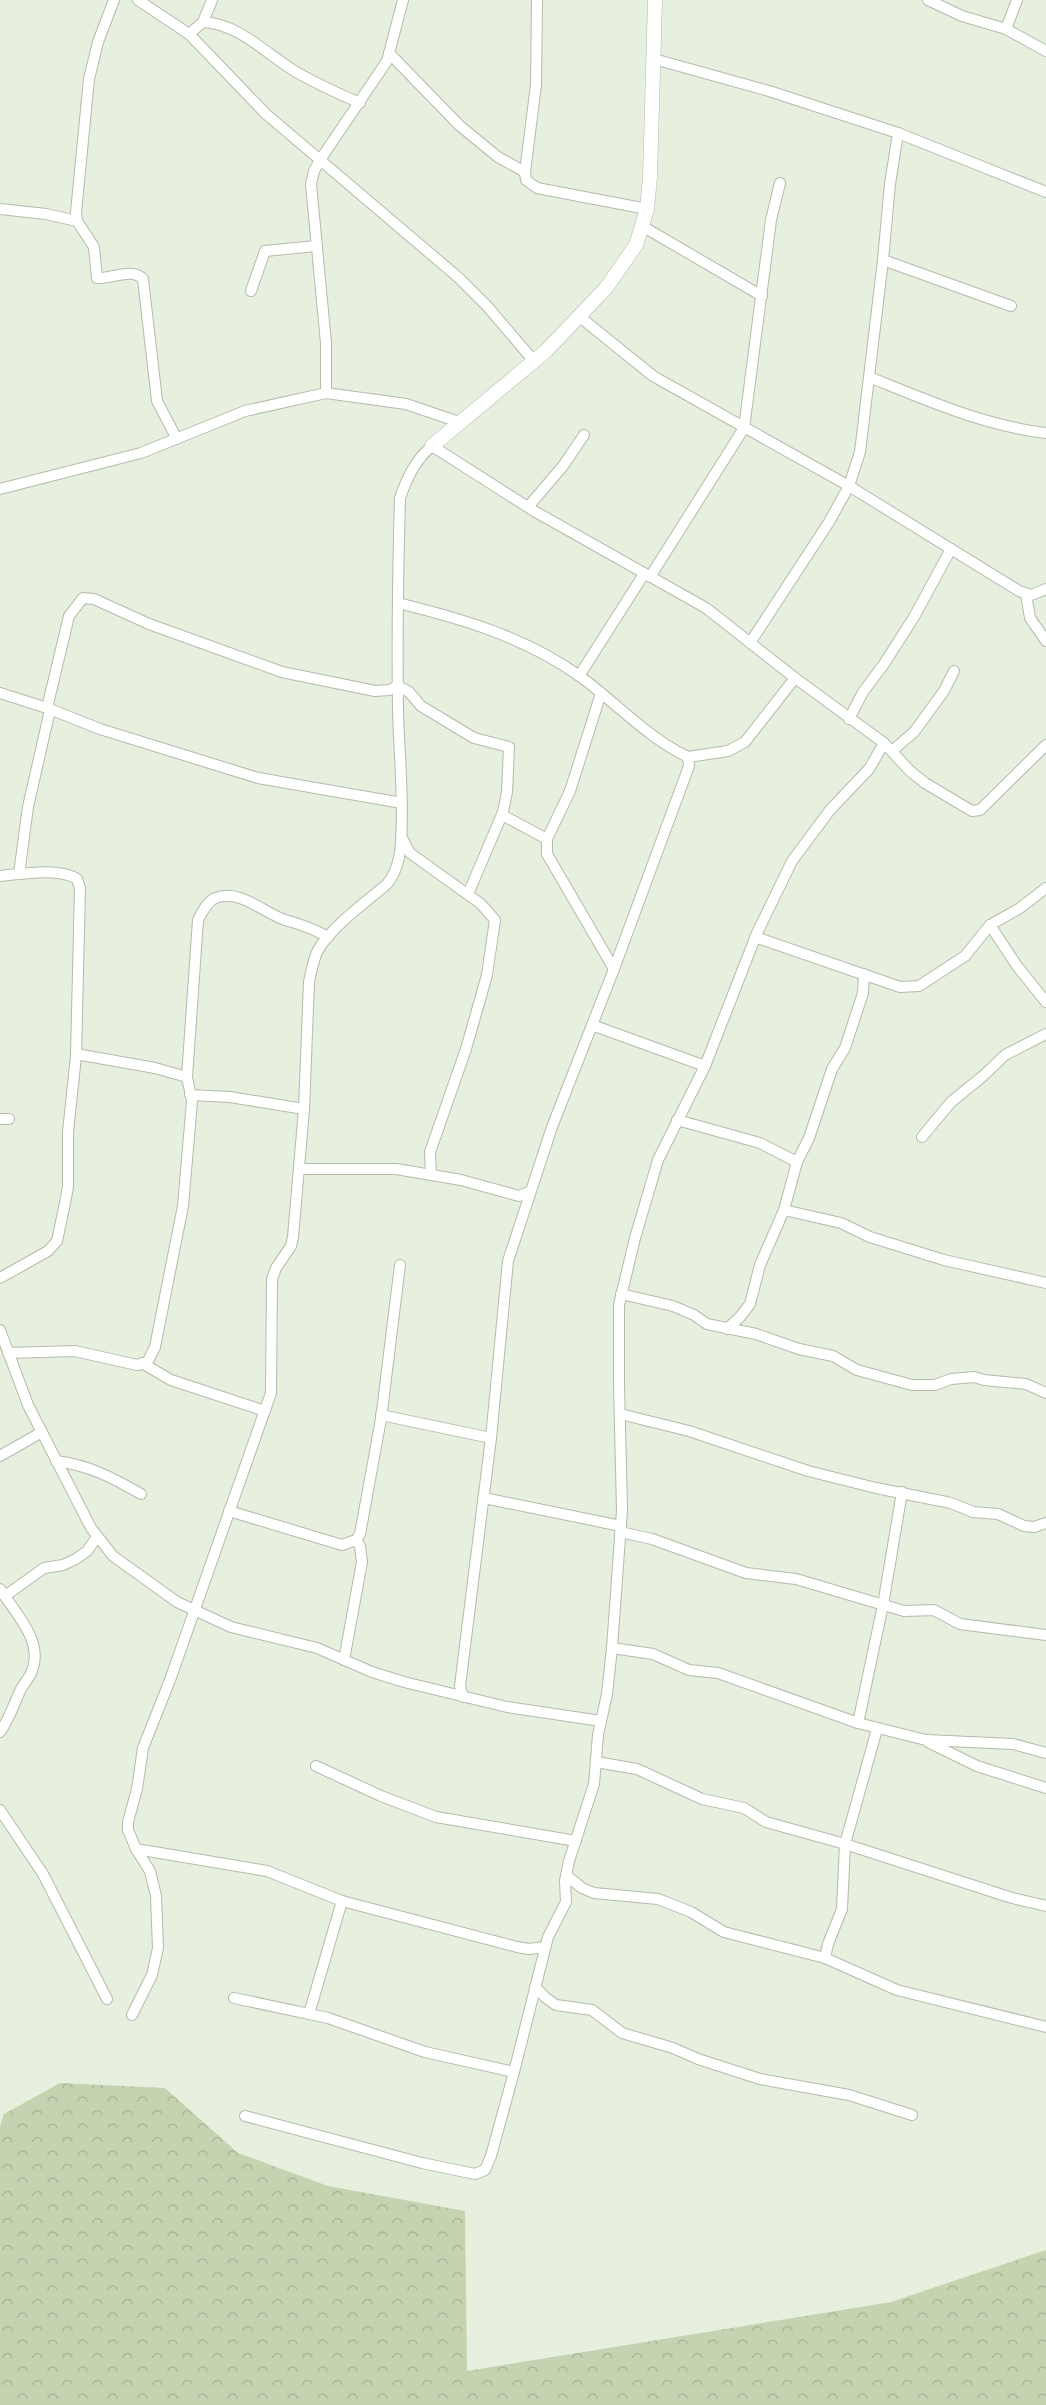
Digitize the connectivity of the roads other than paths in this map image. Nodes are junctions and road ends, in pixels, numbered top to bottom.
1 (114, 0) edge
2 (138, 0) edge
3 (212, 0) edge
4 (537, 0) edge
5 (655, 0) edge
6 (928, 0) edge
7 (1017, 0) edge
8 (401, 1) edge
9 (203, 22) junction
10 (1006, 29) junction
11 (189, 34) junction
12 (1046, 51) edge
13 (389, 53) junction
14 (654, 59) junction
15 (360, 103) junction
16 (898, 132) junction
17 (320, 160) junction
18 (525, 172) junction
19 (780, 183) dead end
20 (1046, 192) edge
21 (0, 209) edge
22 (647, 209) junction
23 (77, 221) junction
24 (642, 226) junction
25 (316, 246) junction
26 (884, 260) junction
27 (251, 291) dead end
28 (762, 296) junction
29 (1011, 306) dead end
30 (580, 317) junction
31 (533, 360) junction
32 (869, 377) junction
33 (326, 393) junction
34 (459, 422) junction
35 (744, 428) junction
36 (1046, 433) edge
37 (584, 435) dead end
38 (177, 439) junction
39 (432, 446) junction
40 (849, 486) junction
41 (0, 489) edge
42 (528, 507) junction
43 (951, 549) junction
44 (647, 576) junction
45 (1046, 589) edge
46 (1026, 594) junction
47 (398, 603) junction
48 (1046, 641) edge
49 (750, 643) junction
50 (954, 671) dead end
51 (579, 676) junction
52 (795, 678) junction
53 (398, 686) junction
54 (0, 693) edge
55 (601, 693) junction
56 (48, 709) junction
57 (849, 719) junction
58 (1046, 745) edge
59 (888, 747) junction
60 (688, 757) junction
61 (402, 803) junction
62 (502, 815) junction
63 (547, 839) junction
64 (405, 853) junction
65 (19, 874) junction
66 (0, 876) edge
67 (1046, 888) edge
68 (468, 894) junction
69 (990, 925) junction
70 (328, 937) junction
71 (755, 937) junction
72 (614, 969) junction
73 (864, 975) junction
74 (1046, 1002) edge
75 (592, 1025) junction
76 (1046, 1034) edge
77 (76, 1054) junction
78 (705, 1066) junction
79 (188, 1077) junction
80 (190, 1095) junction
81 (303, 1109) junction
82 (677, 1120) junction
83 (922, 1137) dead end
84 (797, 1162) junction
85 (299, 1169) junction
86 (431, 1174) junction
87 (524, 1198) junction
88 (784, 1210) junction
89 (400, 1265) dead end
90 (0, 1278) edge
91 (1046, 1283) edge
92 (621, 1294) junction
93 (727, 1329) junction
94 (0, 1330) edge
95 (8, 1353) junction
96 (142, 1363) junction
97 (1046, 1393) edge
98 (265, 1411) junction
99 (620, 1414) junction
100 (381, 1415) junction
101 (42, 1432) junction
102 (491, 1438) junction
103 (0, 1456) edge
104 (56, 1461) junction
105 (902, 1492) junction
106 (141, 1494) dead end
107 (484, 1498) junction
108 (229, 1511) junction
109 (1046, 1523) edge
110 (620, 1529) junction
111 (97, 1537) junction
112 (356, 1540) junction
113 (2, 1593) edge
114 (883, 1605) junction
115 (194, 1612) junction
116 (1046, 1635) edge
117 (612, 1648) junction
118 (344, 1660) junction
119 (455, 1690) junction
120 (601, 1720) junction
121 (858, 1724) junction
122 (877, 1728) junction
123 (0, 1732) edge
124 (926, 1740) junction
125 (1046, 1753) edge
126 (596, 1762) junction
127 (316, 1766) dead end
128 (1046, 1788) edge
129 (0, 1810) edge
130 (576, 1841) junction
131 (845, 1844) junction
132 (136, 1849) junction
133 (566, 1875) junction
134 (342, 1901) junction
135 (1046, 1906) edge
136 (545, 1947) junction
137 (825, 1958) junction
138 (535, 1987) junction
139 (234, 1998) dead end
140 (107, 2000) dead end
141 (309, 2014) junction
142 (132, 2015) dead end
143 (1046, 2027) edge
144 (514, 2072) junction
145 (912, 2115) dead end
146 (244, 2116) dead end

1 - 23 street
2 - 11 street
3 - 9 street
4 - 18 street
5 - 14 street
6 - 10 street
7 - 10 street
8 - 13 street
9 - 11 street
9 - 15 street
10 - 12 street
11 - 17 street
13 - 15 street
13 - 18 street
14 - 16 street
14 - 22 street
15 - 17 street
16 - 20 street
16 - 26 street
17 - 25 street
17 - 31 street
18 - 22 street
19 - 28 street
21 - 23 street
22 - 24 street
23 - 38 street
24 - 28 street
24 - 30 street
25 - 27 street
25 - 33 street
26 - 29 street
26 - 32 street
28 - 35 street
30 - 31 street
30 - 35 street
31 - 34 street
32 - 36 street
32 - 40 street
33 - 34 street
33 - 38 street
34 - 39 street
35 - 40 street
35 - 44 street
37 - 42 street
38 - 41 street
39 - 42 street
39 - 47 street
40 - 43 street
40 - 49 street
42 - 44 street
43 - 46 street
43 - 57 street
44 - 49 street
44 - 51 street
45 - 46 street
46 - 48 street
47 - 51 street
47 - 53 street
49 - 52 street
50 - 59 street
51 - 55 street
52 - 57 street
52 - 60 street
53 - 56 street
53 - 61 street
53 - 62 street
54 - 56 street
55 - 60 street
55 - 63 street
56 - 61 street
56 - 65 street
57 - 59 street
58 - 59 street
59 - 71 street
60 - 72 street
61 - 64 street
62 - 63 street
62 - 68 street
63 - 72 street
64 - 68 street
64 - 70 street
65 - 66 street
65 - 77 street
67 - 69 street
68 - 86 street
69 - 73 street
69 - 74 street
70 - 79 street
70 - 81 street
71 - 73 street
71 - 78 street
72 - 75 street
73 - 84 street
75 - 78 street
75 - 87 street
76 - 83 street
77 - 79 street
77 - 90 street
78 - 82 street
79 - 80 street
80 - 81 street
80 - 96 street
81 - 85 street
82 - 84 street
82 - 92 street
84 - 88 street
85 - 86 street
85 - 98 street
86 - 87 street
87 - 102 street
88 - 91 street
88 - 93 street
89 - 100 street
92 - 93 street
92 - 99 street
93 - 97 street
94 - 95 street
95 - 96 street
95 - 101 street
96 - 98 street
98 - 108 street
99 - 105 street
99 - 110 street
100 - 102 street
100 - 112 street
101 - 103 street
101 - 104 street
102 - 107 street
104 - 106 street
104 - 111 street
105 - 109 street
105 - 114 street
107 - 110 street
107 - 119 street
108 - 112 street
108 - 115 street
110 - 114 street
110 - 117 street
111 - 113 street
111 - 115 street
112 - 118 street
113 - 123 street
114 - 116 street
114 - 121 street
115 - 118 street
115 - 132 street
117 - 120 street
117 - 121 street
118 - 119 street
119 - 120 street
120 - 126 street
121 - 122 street
122 - 124 street
122 - 131 street
124 - 125 street
124 - 128 street
126 - 130 street
126 - 131 street
127 - 130 street
129 - 140 street
130 - 133 street
131 - 135 street
131 - 137 street
132 - 134 street
132 - 142 street
133 - 136 street
133 - 137 street
134 - 136 street
134 - 141 street
136 - 138 street
137 - 143 street
138 - 144 street
138 - 145 street
139 - 141 street
141 - 144 street
144 - 146 street

